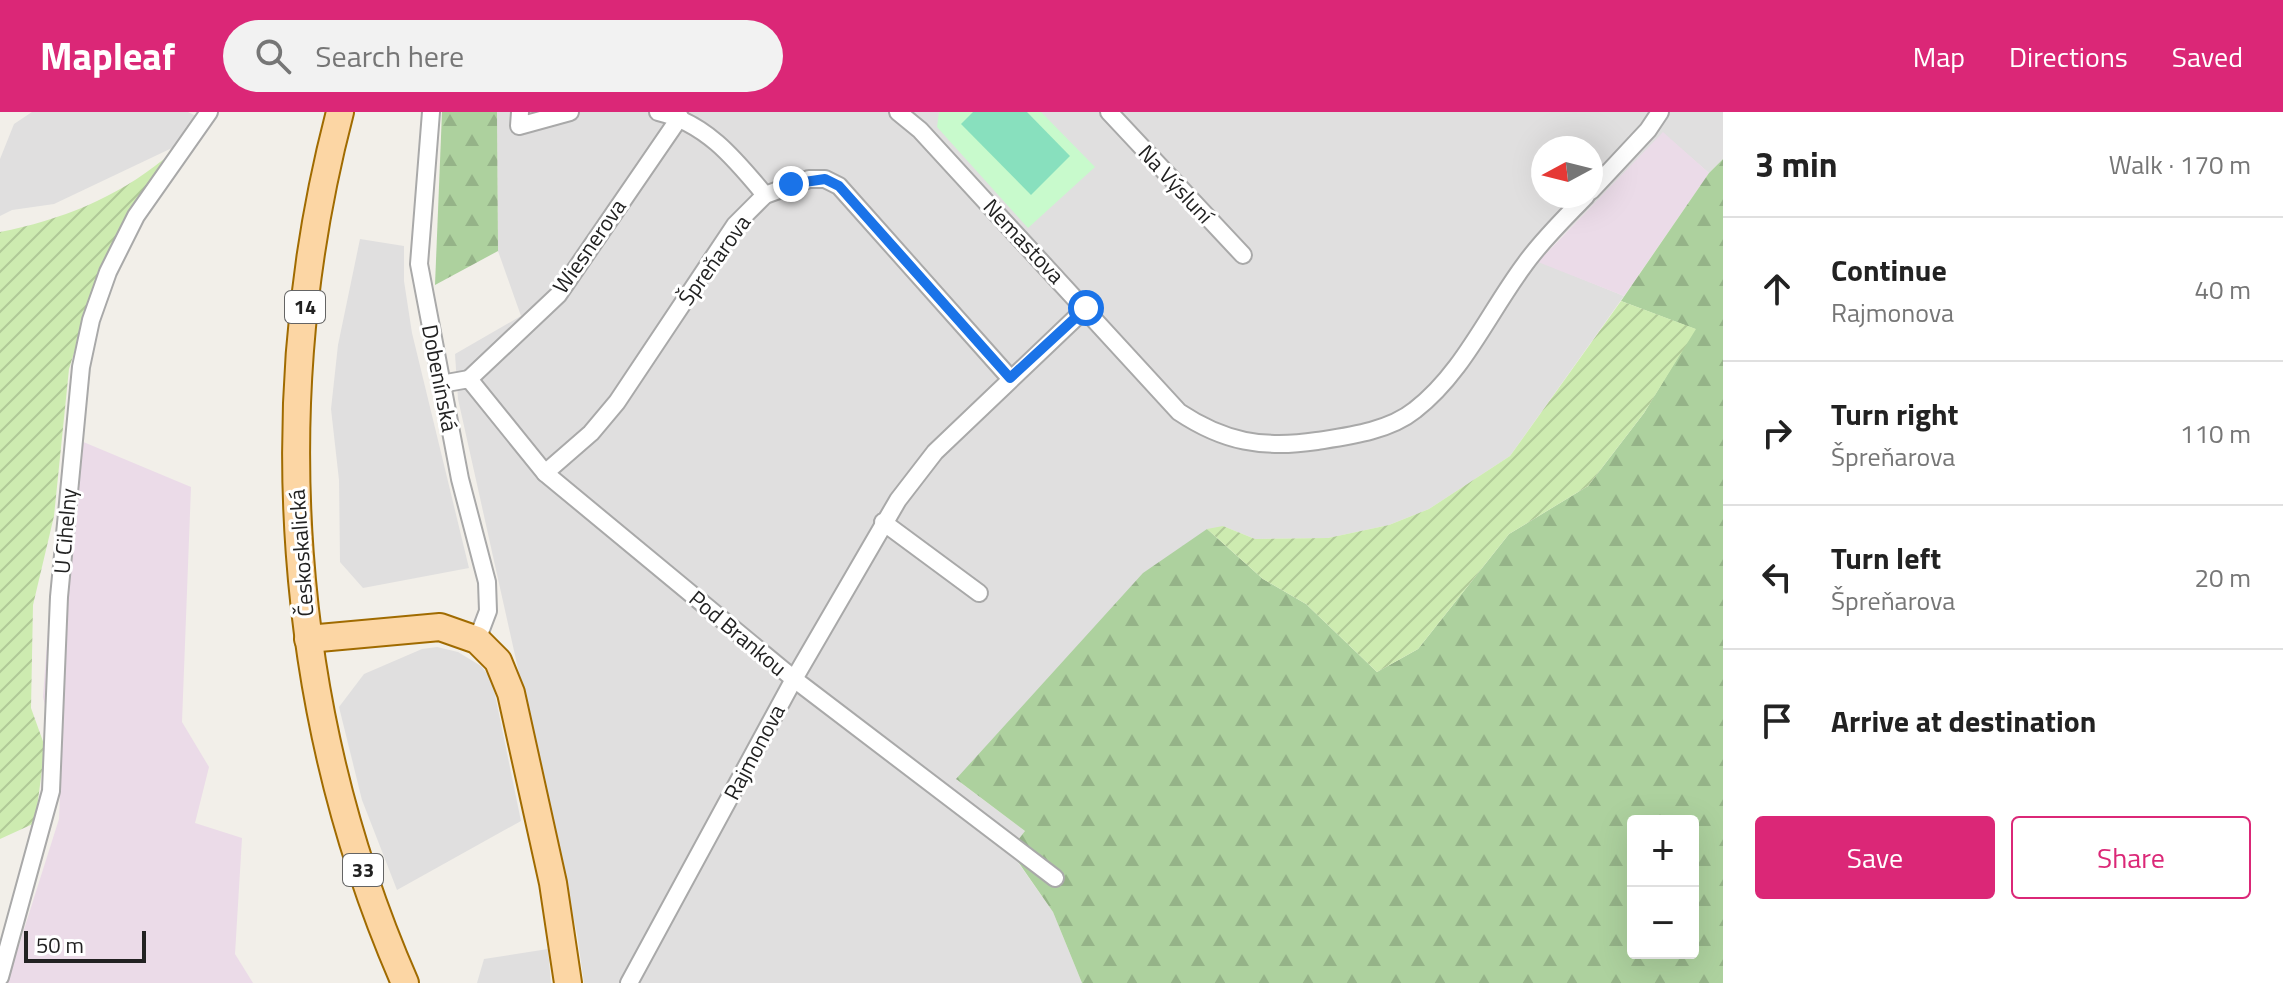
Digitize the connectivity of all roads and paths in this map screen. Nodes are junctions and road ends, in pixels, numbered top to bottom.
1 (209, 112) edge
2 (340, 112) edge
3 (431, 112) edge
4 (520, 112) edge
5 (570, 112) edge
6 (658, 112) edge
7 (1109, 112) edge
8 (1660, 112) edge
9 (906, 114) edge
10 (680, 117) junction
11 (1603, 178) edge
12 (765, 195) junction
13 (1575, 208) edge
14 (1243, 255) dead end
15 (1086, 308) junction
16 (1010, 378) junction
17 (469, 379) junction
18 (441, 384) junction
19 (545, 473) junction
20 (883, 522) junction
21 (979, 593) dead end
22 (308, 639) junction
23 (477, 640) junction
24 (794, 679) junction
25 (1055, 878) dead end
26 (0, 977) edge
27 (405, 983) edge
28 (568, 983) edge
29 (629, 983) edge

1 - 26 street, U Cihelny
2 - 22 main road, Českoskalická / 14
3 - 18 street, Dobenínská
4 - 5 street
6 - 10 street
7 - 14 street, Na Výsluní
8 - 11 street
9 - 15 street, Nemastova
10 - 12 street
10 - 17 street, Wiesnerova
12 - 16 street, Špreňarova
12 - 19 street, Špreňarova
13 - 15 street, Nemastova
15 - 16 street, Rajmonova
16 - 20 street, Rajmonova
17 - 18 street
17 - 19 street, Pod Brankou
18 - 23 street, Dobenínská
19 - 24 street, Pod Brankou
20 - 21 street
20 - 24 street, Rajmonova
22 - 23 main road
22 - 27 main road, Českoskalická / 33
23 - 28 main road
24 - 25 street, Pod Brankou
24 - 29 street, Rajmonova

